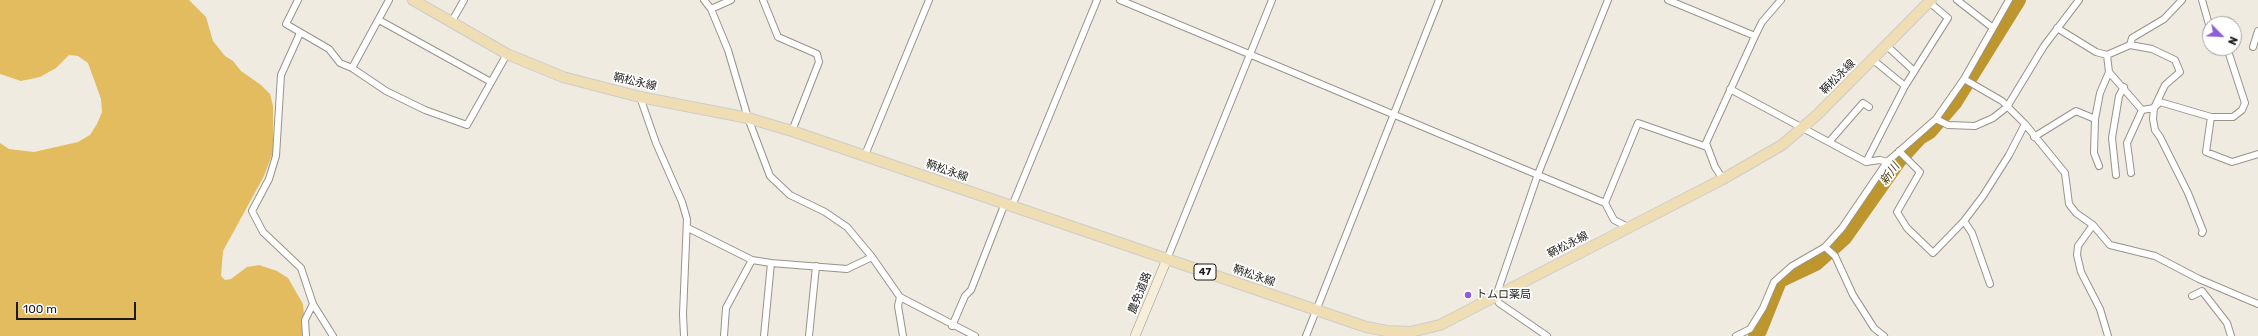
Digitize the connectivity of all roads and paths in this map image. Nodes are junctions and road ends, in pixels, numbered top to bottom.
1 (298, 0) edge
2 (389, 0) edge
3 (414, 0) edge
4 (464, 0) edge
5 (704, 0) edge
6 (731, 0) edge
7 (763, 0) edge
8 (929, 0) edge
9 (1097, 0) edge
10 (1120, 0) edge
11 (1272, 0) edge
12 (1439, 0) edge
13 (1608, 0) edge
14 (1668, 0) edge
15 (1781, 0) edge
16 (1957, 0) edge
17 (2009, 0) edge
18 (2079, 0) edge
19 (2182, 0) edge
20 (2202, 0) edge
21 (1930, 1) edge
22 (711, 9) junction
23 (2207, 16) edge
24 (379, 20) junction
25 (452, 21) junction
26 (1993, 28) junction
27 (2057, 28) junction
28 (2258, 31) edge
29 (300, 34) junction
30 (1754, 36) junction
31 (1886, 45) junction
32 (2130, 45) junction
33 (2253, 47) dead end
34 (507, 54) junction
35 (1250, 55) junction
36 (2107, 55) junction
37 (2230, 56) edge
38 (1872, 60) junction
39 (352, 68) junction
40 (1914, 71) junction
41 (2109, 72) junction
42 (1964, 78) junction
43 (491, 82) junction
44 (1905, 86) junction
45 (2124, 87) junction
46 (1730, 89) junction
47 (640, 97) junction
48 (1869, 107) dead end
49 (2007, 107) junction
50 (2154, 108) junction
51 (2142, 110) junction
52 (1392, 114) junction
53 (2211, 116) junction
54 (748, 118) junction
55 (1936, 119) junction
56 (2095, 119) junction
57 (2024, 124) junction
58 (1802, 127) junction
59 (792, 131) junction
60 (2034, 137) junction
61 (1829, 142) junction
62 (1706, 147) junction
63 (1900, 151) junction
64 (2258, 154) edge
65 (865, 155) junction
66 (1866, 162) junction
67 (1887, 162) junction
68 (2098, 166) dead end
69 (2131, 173) dead end
70 (1538, 174) junction
71 (2116, 175) dead end
72 (1723, 179) junction
73 (1604, 202) junction
74 (1009, 204) junction
75 (1964, 221) junction
76 (2093, 225) junction
77 (1628, 227) junction
78 (688, 228) junction
79 (2202, 233) dead end
80 (1825, 247) junction
81 (872, 258) junction
82 (1167, 259) junction
83 (752, 260) junction
84 (771, 263) junction
85 (816, 266) junction
86 (1990, 284) dead end
87 (1496, 296) junction
88 (2192, 296) dead end
89 (900, 297) junction
90 (313, 304) junction
91 (2258, 304) edge
92 (1316, 310) junction
93 (952, 326) junction
94 (965, 334) edge
95 (1410, 334) edge
96 (306, 336) edge
97 (333, 336) edge
98 (684, 336) edge
99 (724, 336) edge
100 (764, 336) edge
101 (809, 336) edge
102 (902, 336) edge
103 (975, 336) edge
104 (1135, 336) edge
105 (1306, 336) edge
106 (1547, 336) edge
107 (1736, 336) edge
108 (1884, 336) edge
109 (2108, 336) edge
110 (2231, 336) edge

1 - 29 street
2 - 24 street
3 - 25 main road, 鞆松永線 / 47
4 - 25 street
5 - 22 street
6 - 22 street
7 - 59 street
8 - 65 street
9 - 74 street
10 - 35 street
11 - 35 street
12 - 52 street
13 - 70 street
14 - 30 street
15 - 30 street
16 - 26 street
17 - 26 street
18 - 27 street
19 - 32 street
20 - 23 street
21 - 31 main road, 鞆松永線 / 47
21 - 40 street
22 - 54 street
24 - 39 street
24 - 43 street
25 - 34 main road, 鞆松永線 / 47
26 - 42 street
27 - 36 street
27 - 49 street
28 - 33 street
29 - 39 street
29 - 90 street
30 - 46 street
31 - 38 main road, 鞆松永線 / 47
31 - 40 street
32 - 36 street
32 - 50 street
34 - 43 street
34 - 47 main road, 鞆松永線 / 47
35 - 52 street
35 - 82 street
36 - 41 street
37 - 53 street
38 - 44 street
38 - 58 main road, 鞆松永線 / 47
39 - 43 street
40 - 44 street
41 - 45 street
41 - 56 street
42 - 49 street
42 - 55 street
44 - 66 street
45 - 51 street
45 - 71 street
46 - 58 street
46 - 62 street
47 - 54 main road, 鞆松永線 / 47
47 - 78 street
48 - 61 street
49 - 55 street
49 - 57 street
50 - 51 street
50 - 53 street
50 - 79 street
51 - 69 street
52 - 70 street
52 - 92 street
53 - 64 street
54 - 59 main road, 鞆松永線 / 47
54 - 81 street
55 - 63 street
56 - 60 street
56 - 68 street
57 - 60 street
57 - 75 street
58 - 61 street
58 - 72 main road, 鞆松永線 / 47
59 - 65 main road, 鞆松永線 / 47
60 - 76 street
61 - 66 street
62 - 72 street
62 - 73 street
63 - 67 street
63 - 75 street
65 - 74 main road, 鞆松永線 / 47
66 - 67 street
67 - 80 street
70 - 73 street
70 - 87 street
72 - 77 main road, 鞆松永線 / 47
73 - 77 street
74 - 82 main road, 鞆松永線 / 47
74 - 93 street
75 - 86 street
76 - 91 street
76 - 109 street
77 - 87 main road, 鞆松永線 / 47
78 - 83 street
78 - 98 street
80 - 107 street
80 - 108 street
81 - 85 street
81 - 89 street
82 - 92 main road, 鞆松永線 / 47
82 - 104 street, 農免道路
83 - 84 street
83 - 99 street
84 - 85 street
84 - 100 street
85 - 101 street
87 - 95 main road, 鞆松永線 / 47
87 - 106 street
88 - 110 street
89 - 93 street
89 - 102 street
90 - 96 street
90 - 97 street
92 - 95 main road, 鞆松永線 / 47
92 - 105 street
93 - 94 street
94 - 103 street

